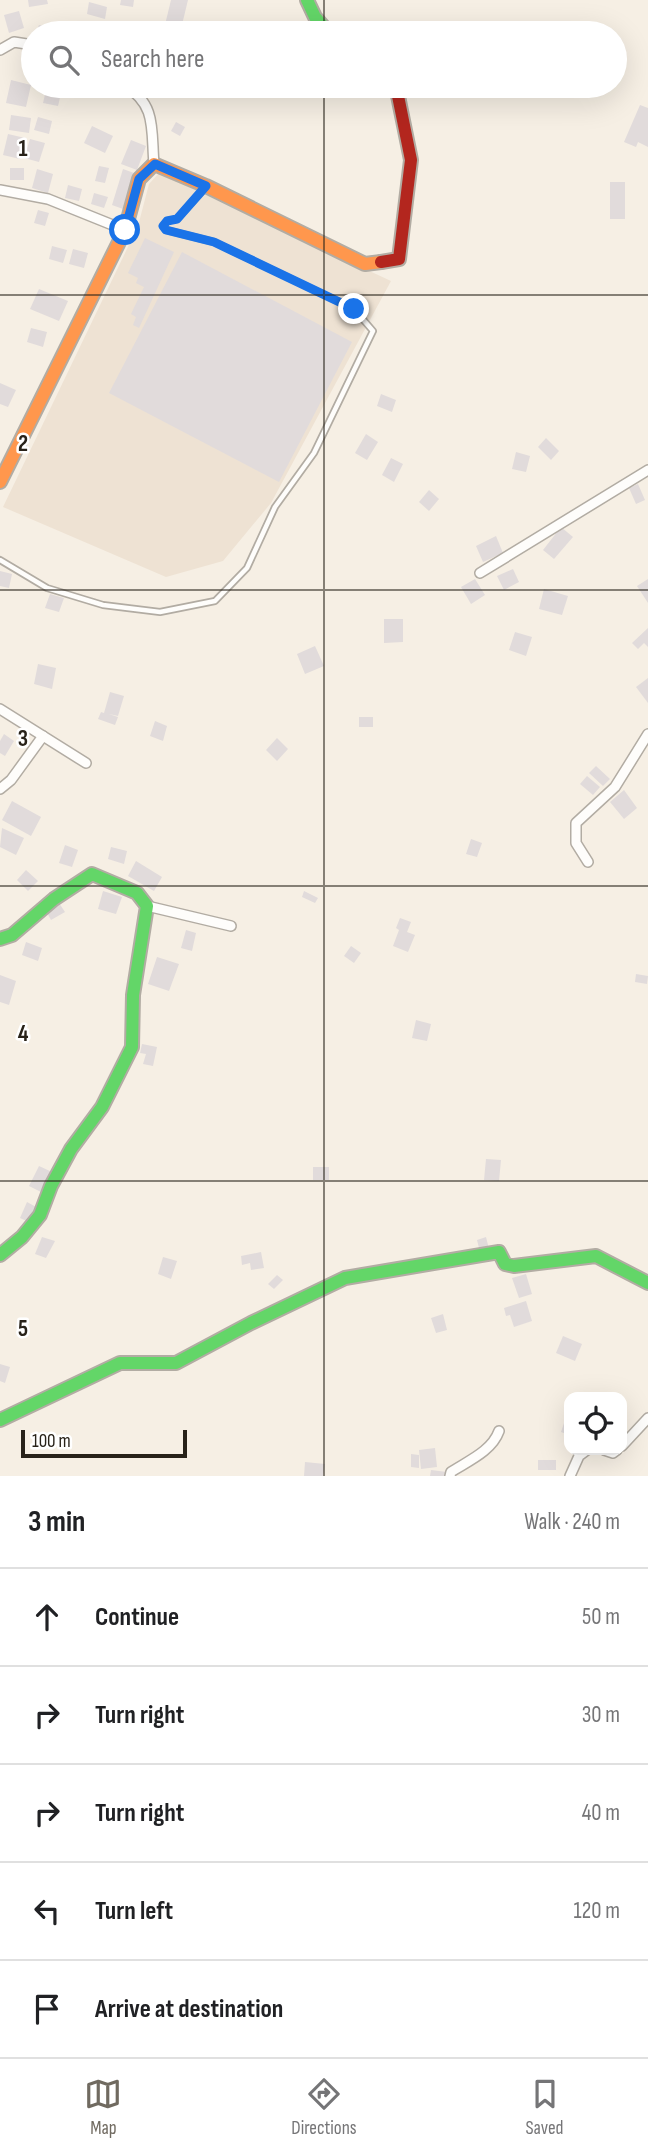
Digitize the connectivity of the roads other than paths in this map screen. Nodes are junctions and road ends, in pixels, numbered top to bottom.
1 (307, 0) edge
2 (318, 21) edge
3 (21, 43) edge
4 (0, 50) edge
5 (142, 98) edge
6 (398, 98) edge
7 (155, 164) junction
8 (206, 186) junction
9 (0, 190) edge
10 (125, 230) junction
11 (4, 464) edge
12 (648, 470) edge
13 (0, 482) edge
14 (0, 560) edge
15 (480, 573) dead end
16 (0, 709) edge
17 (648, 734) edge
18 (43, 736) junction
19 (86, 763) dead end
20 (0, 789) edge
21 (587, 862) dead end
22 (147, 906) junction
23 (231, 926) dead end
24 (0, 939) edge
25 (0, 1255) edge
26 (648, 1283) edge
27 (648, 1418) edge
28 (0, 1420) edge
29 (499, 1431) dead end
30 (627, 1441) edge
31 (580, 1455) edge
32 (450, 1476) edge
33 (570, 1476) edge

1 - 2 street
3 - 4 street
5 - 7 street
6 - 8 street
7 - 8 street
7 - 10 street
8 - 14 lane
9 - 10 street
10 - 11 street
11 - 13 street
12 - 15 street
16 - 18 street
17 - 21 street
18 - 19 street
18 - 20 street
22 - 23 street
22 - 24 street
22 - 25 street
26 - 28 street
27 - 30 street
29 - 32 street
31 - 33 street

